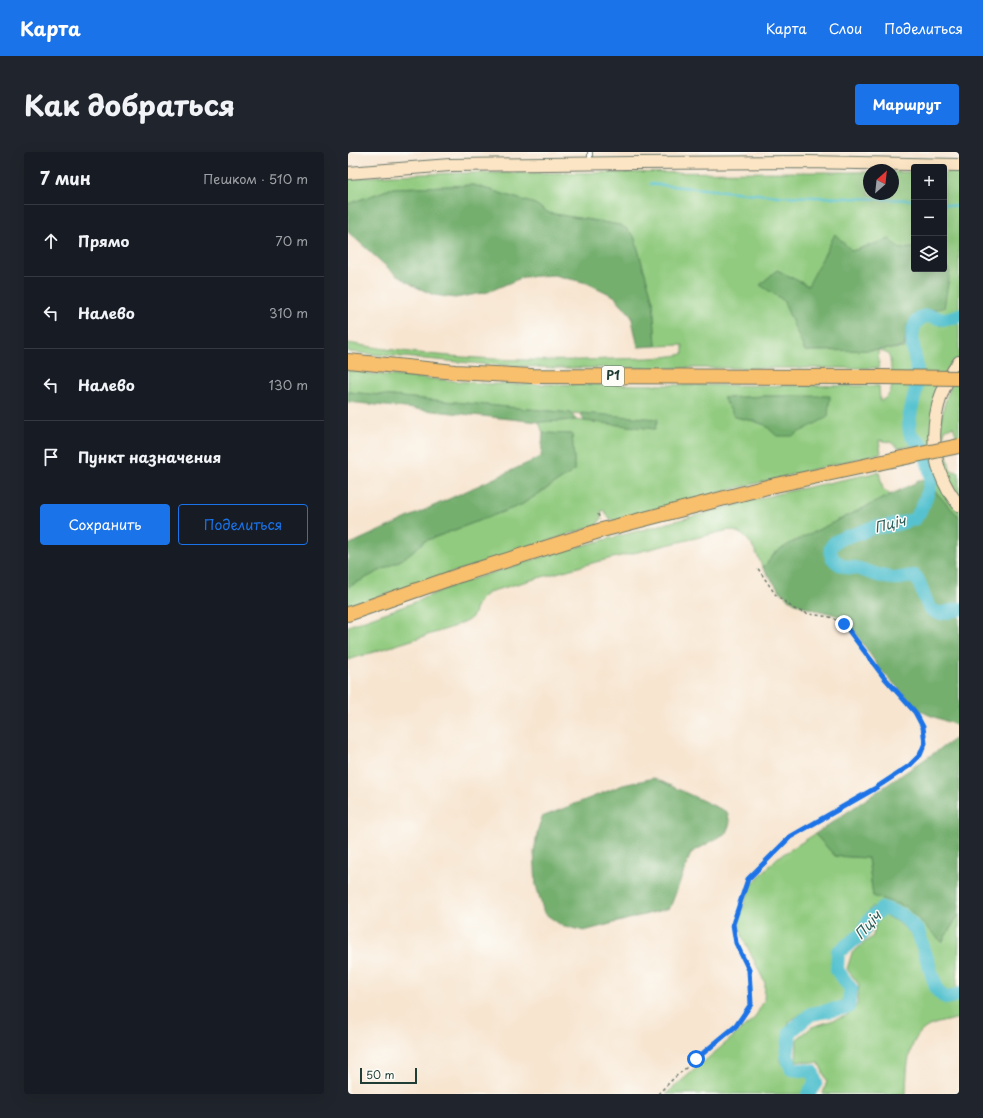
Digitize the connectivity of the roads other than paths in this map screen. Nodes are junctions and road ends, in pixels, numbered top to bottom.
1 (590, 158) edge
2 (959, 165) edge
3 (348, 173) edge
4 (348, 361) edge
5 (959, 362) edge
6 (959, 378) edge
7 (959, 446) edge
8 (959, 505) edge
9 (348, 614) edge

1 - 2 main road
1 - 3 main road
4 - 6 highway, Р1, bridge
5 - 8 main road
7 - 9 highway, bridge

